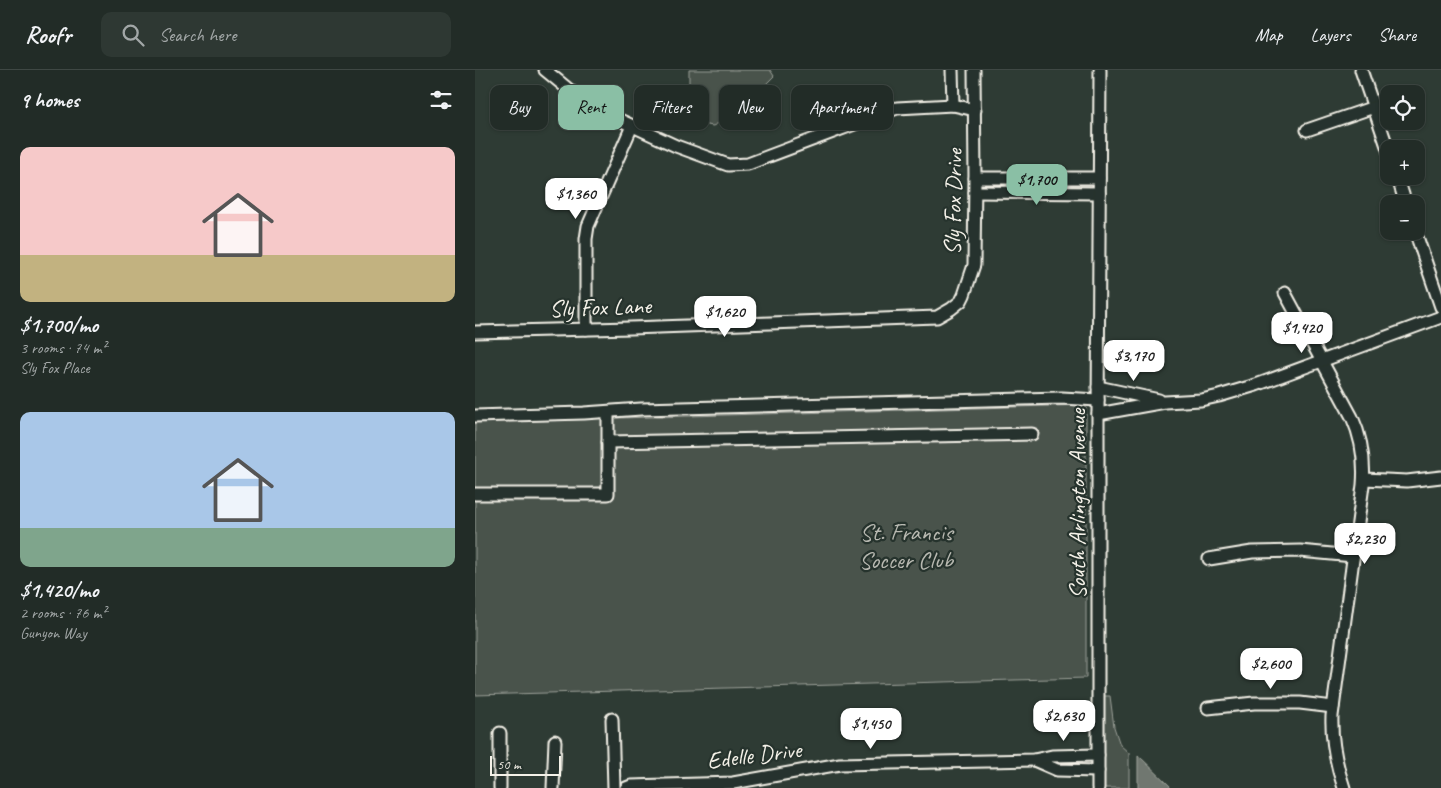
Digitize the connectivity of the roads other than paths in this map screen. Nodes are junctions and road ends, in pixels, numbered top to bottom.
1 (545, 70) edge
2 (952, 70) edge
3 (974, 70) edge
4 (1100, 70) edge
5 (1361, 70) edge
6 (953, 105) junction
7 (1374, 107) junction
8 (975, 110) junction
9 (631, 126) junction
10 (1307, 130) dead end
11 (1385, 140) edge
12 (975, 178) junction
13 (1099, 178) junction
14 (975, 192) junction
15 (1099, 193) junction
16 (1418, 240) edge
17 (1285, 293) dead end
18 (961, 301) joint
19 (1441, 308) edge
20 (1441, 317) edge
21 (586, 329) junction
22 (475, 332) edge
23 (1322, 360) junction
24 (1098, 387) junction
25 (1098, 400) junction
26 (1165, 402) junction
27 (608, 412) junction
28 (1098, 414) junction
29 (475, 416) edge
30 (1032, 434) dead end
31 (608, 442) junction
32 (1441, 477) edge
33 (1364, 479) junction
34 (475, 494) edge
35 (1353, 556) junction
36 (1209, 559) dead end
37 (1333, 707) junction
38 (1208, 708) dead end
39 (612, 719) dead end
40 (500, 733) dead end
41 (555, 741) dead end
42 (1098, 755) junction
43 (1034, 760) junction
44 (1098, 771) junction
45 (500, 788) edge
46 (553, 788) edge
47 (615, 788) edge
48 (626, 788) edge
49 (1098, 788) edge
50 (1344, 788) edge

1 - 9 street
2 - 6 street
3 - 8 street, Sly Fox Drive
4 - 13 street, South Arlington Avenue
5 - 7 street
6 - 8 street
6 - 9 street
7 - 10 street
7 - 11 street
8 - 12 street, Sly Fox Drive
9 - 21 street
12 - 13 street
12 - 14 street, Sly Fox Drive
13 - 15 street, South Arlington Avenue
14 - 15 street
14 - 18 street, Sly Fox Drive
15 - 24 street, South Arlington Avenue
16 - 19 street
17 - 23 street
18 - 21 street, Sly Fox Lane
20 - 23 street
21 - 22 street, Sly Fox Lane
23 - 26 street
23 - 33 street
24 - 25 street, South Arlington Avenue
24 - 26 street
25 - 27 street
25 - 28 street, South Arlington Avenue
26 - 28 street
27 - 29 street
27 - 31 street
28 - 42 street, South Arlington Avenue
30 - 31 street
31 - 34 street
32 - 33 street
33 - 35 street
35 - 36 street
35 - 37 street
37 - 38 street
37 - 50 street
39 - 47 street
40 - 45 street
41 - 46 street
42 - 43 street, Edelle Drive
42 - 44 street, South Arlington Avenue
43 - 44 street
43 - 48 street, Edelle Drive
44 - 49 street, South Arlington Avenue

